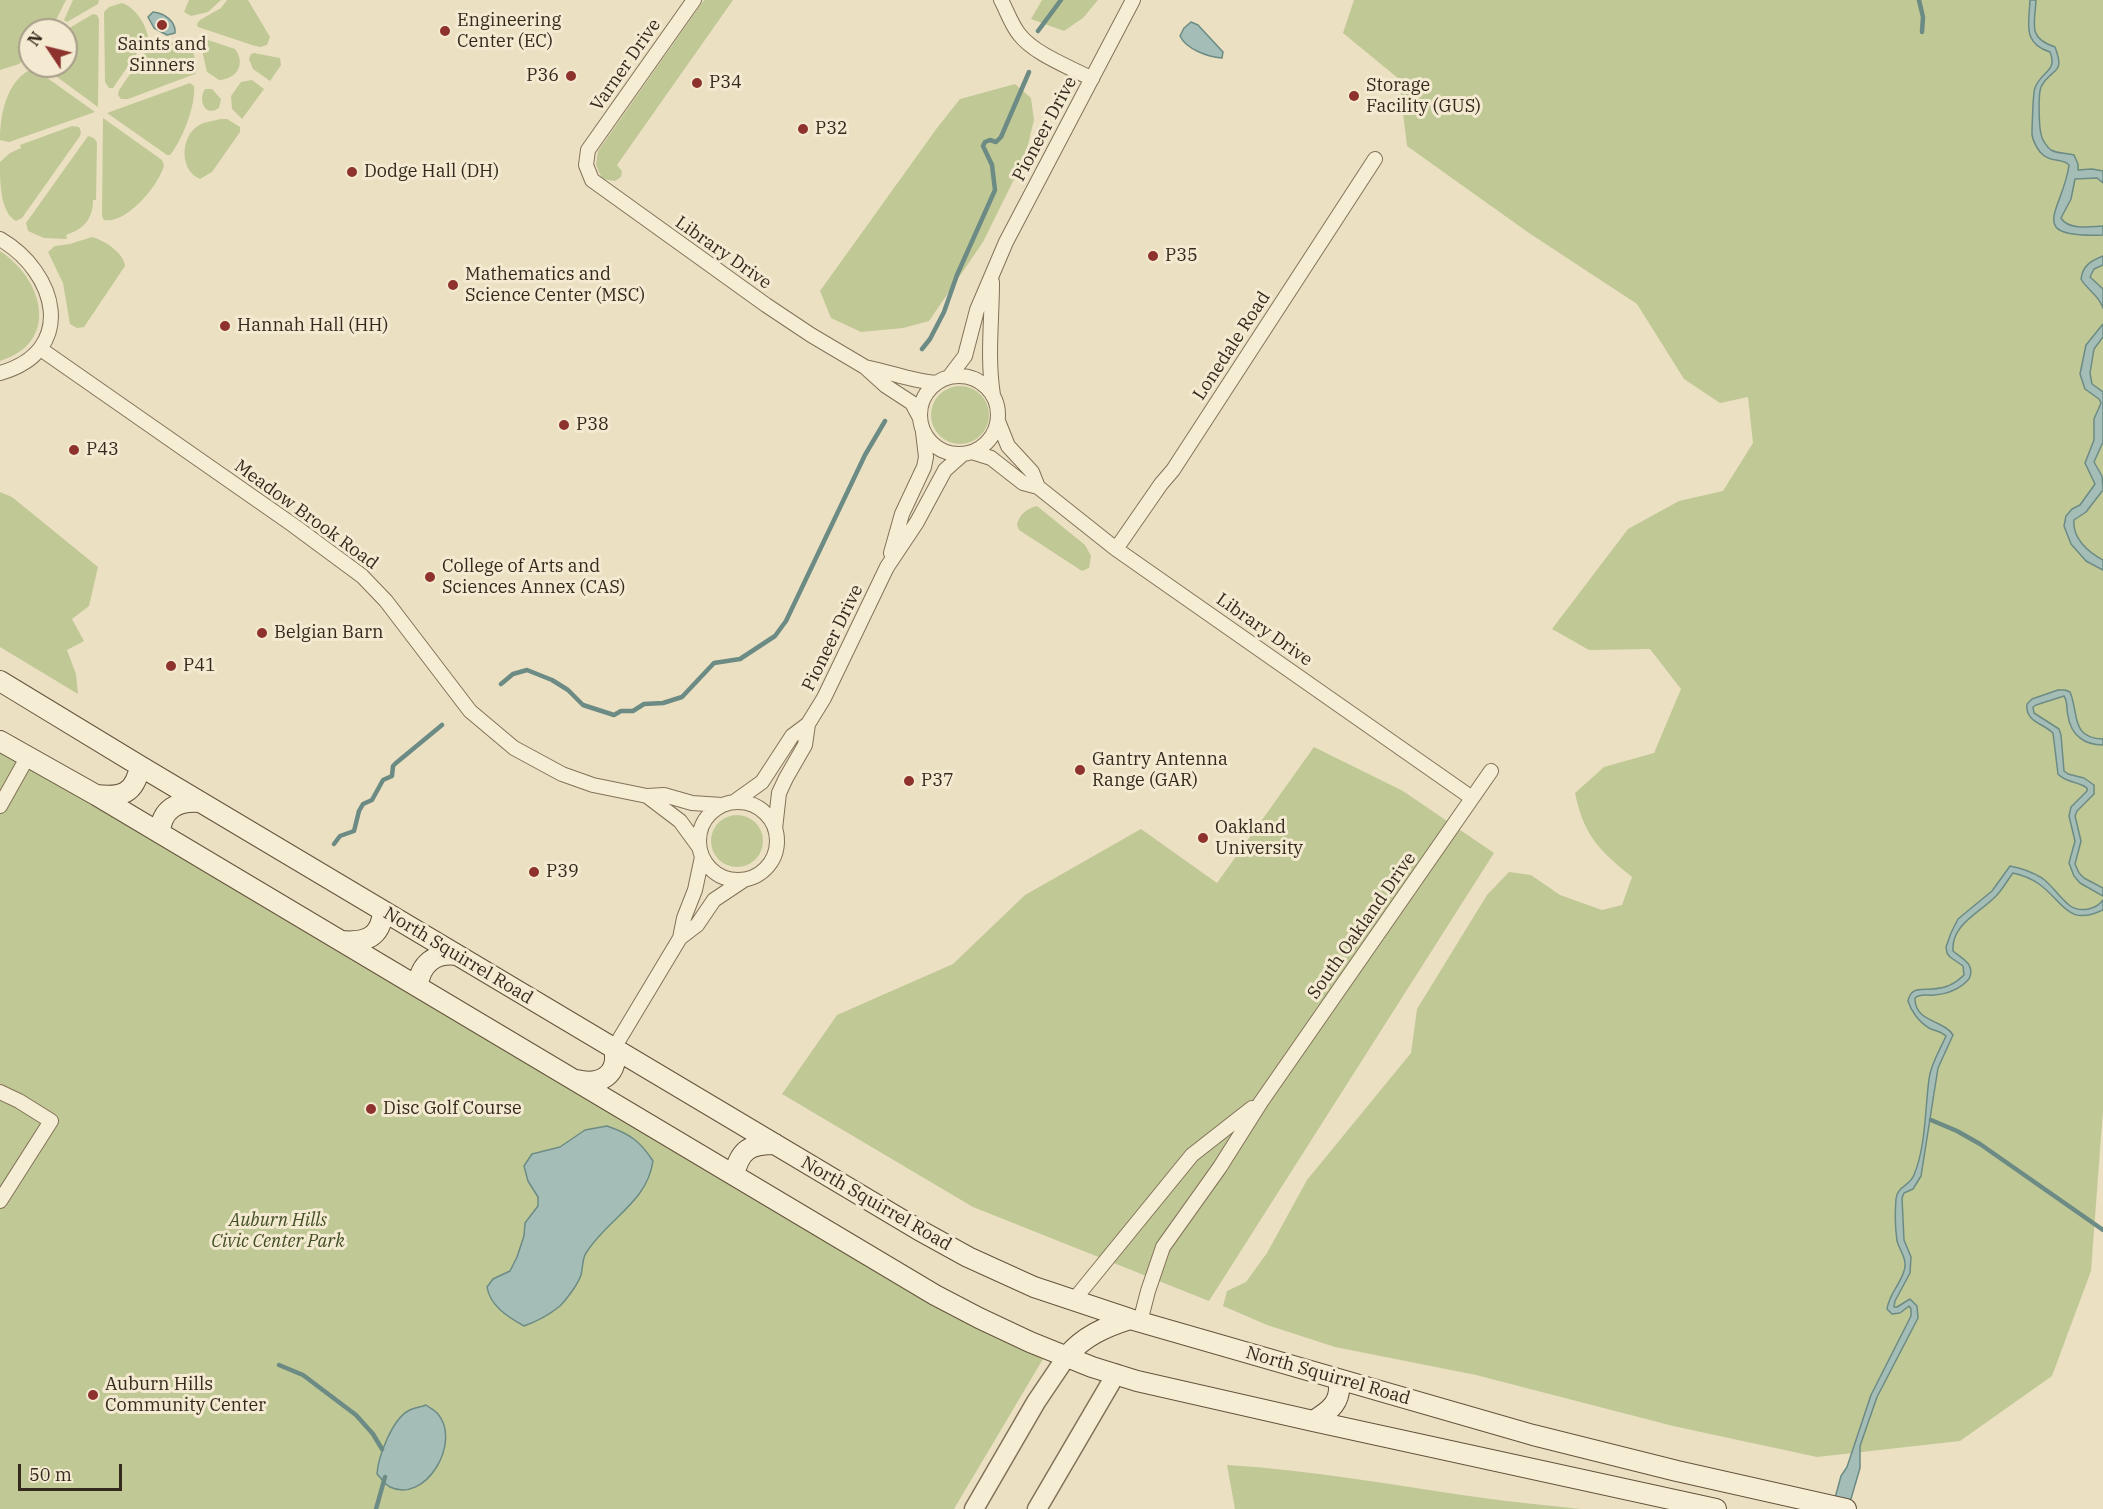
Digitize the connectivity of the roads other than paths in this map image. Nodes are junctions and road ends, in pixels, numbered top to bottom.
1 (694, 0) edge
2 (1000, 0) edge
3 (1133, 0) edge
4 (1092, 80) junction
5 (588, 150) joint
6 (1375, 159) dead end
7 (0, 239) edge
8 (992, 277) junction
9 (42, 350) junction
10 (865, 367) junction
11 (0, 373) edge
12 (950, 377) junction
13 (936, 383) junction
14 (993, 394) junction
15 (998, 420) junction
16 (922, 424) junction
17 (968, 453) junction
18 (1038, 487) junction
19 (1116, 549) junction
20 (887, 567) junction
21 (0, 681) edge
22 (808, 724) junction
23 (0, 741) edge
24 (27, 758) junction
25 (140, 766) junction
26 (1491, 771) dead end
27 (96, 795) junction
28 (647, 796) junction
29 (1473, 798) junction
30 (200, 802) junction
31 (728, 803) junction
32 (0, 806) edge
33 (775, 829) junction
34 (160, 833) junction
35 (701, 852) junction
36 (746, 879) junction
37 (383, 911) junction
38 (680, 938) junction
39 (341, 941) junction
40 (457, 955) junction
41 (417, 986) junction
42 (615, 1048) junction
43 (574, 1080) junction
44 (0, 1092) edge
45 (1261, 1101) junction
46 (775, 1144) junction
47 (734, 1175) junction
48 (0, 1201) edge
49 (1073, 1301) junction
50 (1135, 1320) junction
51 (1066, 1356) junction
52 (1116, 1374) junction
53 (1338, 1380) junction
54 (1313, 1421) junction
55 (974, 1509) edge
56 (1037, 1509) edge
57 (1716, 1509) edge
58 (1846, 1509) edge

1 - 5 street, Varner Drive
2 - 4 street
3 - 4 street, Pioneer Drive
4 - 8 street, Pioneer Drive
5 - 10 street, Library Drive
6 - 19 street, Lonedale Road
7 - 9 street
8 - 12 street, Pioneer Drive
8 - 14 street, Pioneer Drive
9 - 11 street
9 - 28 street, Meadow Brook Road
10 - 13 street, Library Drive
10 - 16 street, Library Drive
12 - 13 street
12 - 14 street
13 - 16 street
14 - 15 street
15 - 17 street
15 - 18 street, Library Drive
16 - 17 street
16 - 20 street, Pioneer Drive
17 - 18 street, Library Drive
17 - 20 street, Pioneer Drive
18 - 19 street, Library Drive
19 - 29 street, Library Drive
20 - 22 street, Pioneer Drive
21 - 25 main road, North Squirrel Road
22 - 31 street, Pioneer Drive
22 - 33 street, Pioneer Drive
23 - 24 main road
24 - 27 main road
24 - 32 street
25 - 27 main road
25 - 30 main road, North Squirrel Road
26 - 29 street, South Oakland Drive
27 - 34 main road
28 - 31 street, Meadow Brook Road
28 - 35 street, Meadow Brook Road
29 - 45 street, South Oakland Drive
30 - 34 main road
30 - 37 main road, North Squirrel Road
31 - 33 street
31 - 35 street
33 - 36 street
34 - 39 main road
35 - 36 street
35 - 38 street
36 - 38 street
37 - 39 main road
37 - 40 main road, North Squirrel Road
38 - 42 street
39 - 41 main road
40 - 41 main road
40 - 42 main road, North Squirrel Road
41 - 43 main road
42 - 43 main road
42 - 46 main road, North Squirrel Road
43 - 47 main road
44 - 48 street
45 - 49 street, South Oakland Drive
45 - 50 street, South Oakland Drive
46 - 47 main road
46 - 49 main road, North Squirrel Road
47 - 51 main road
49 - 50 main road, North Squirrel Road
50 - 51 main road
50 - 53 main road, North Squirrel Road
51 - 52 main road
51 - 55 street
52 - 54 main road
52 - 56 street
53 - 54 main road
53 - 58 main road, North Squirrel Road
54 - 57 main road

